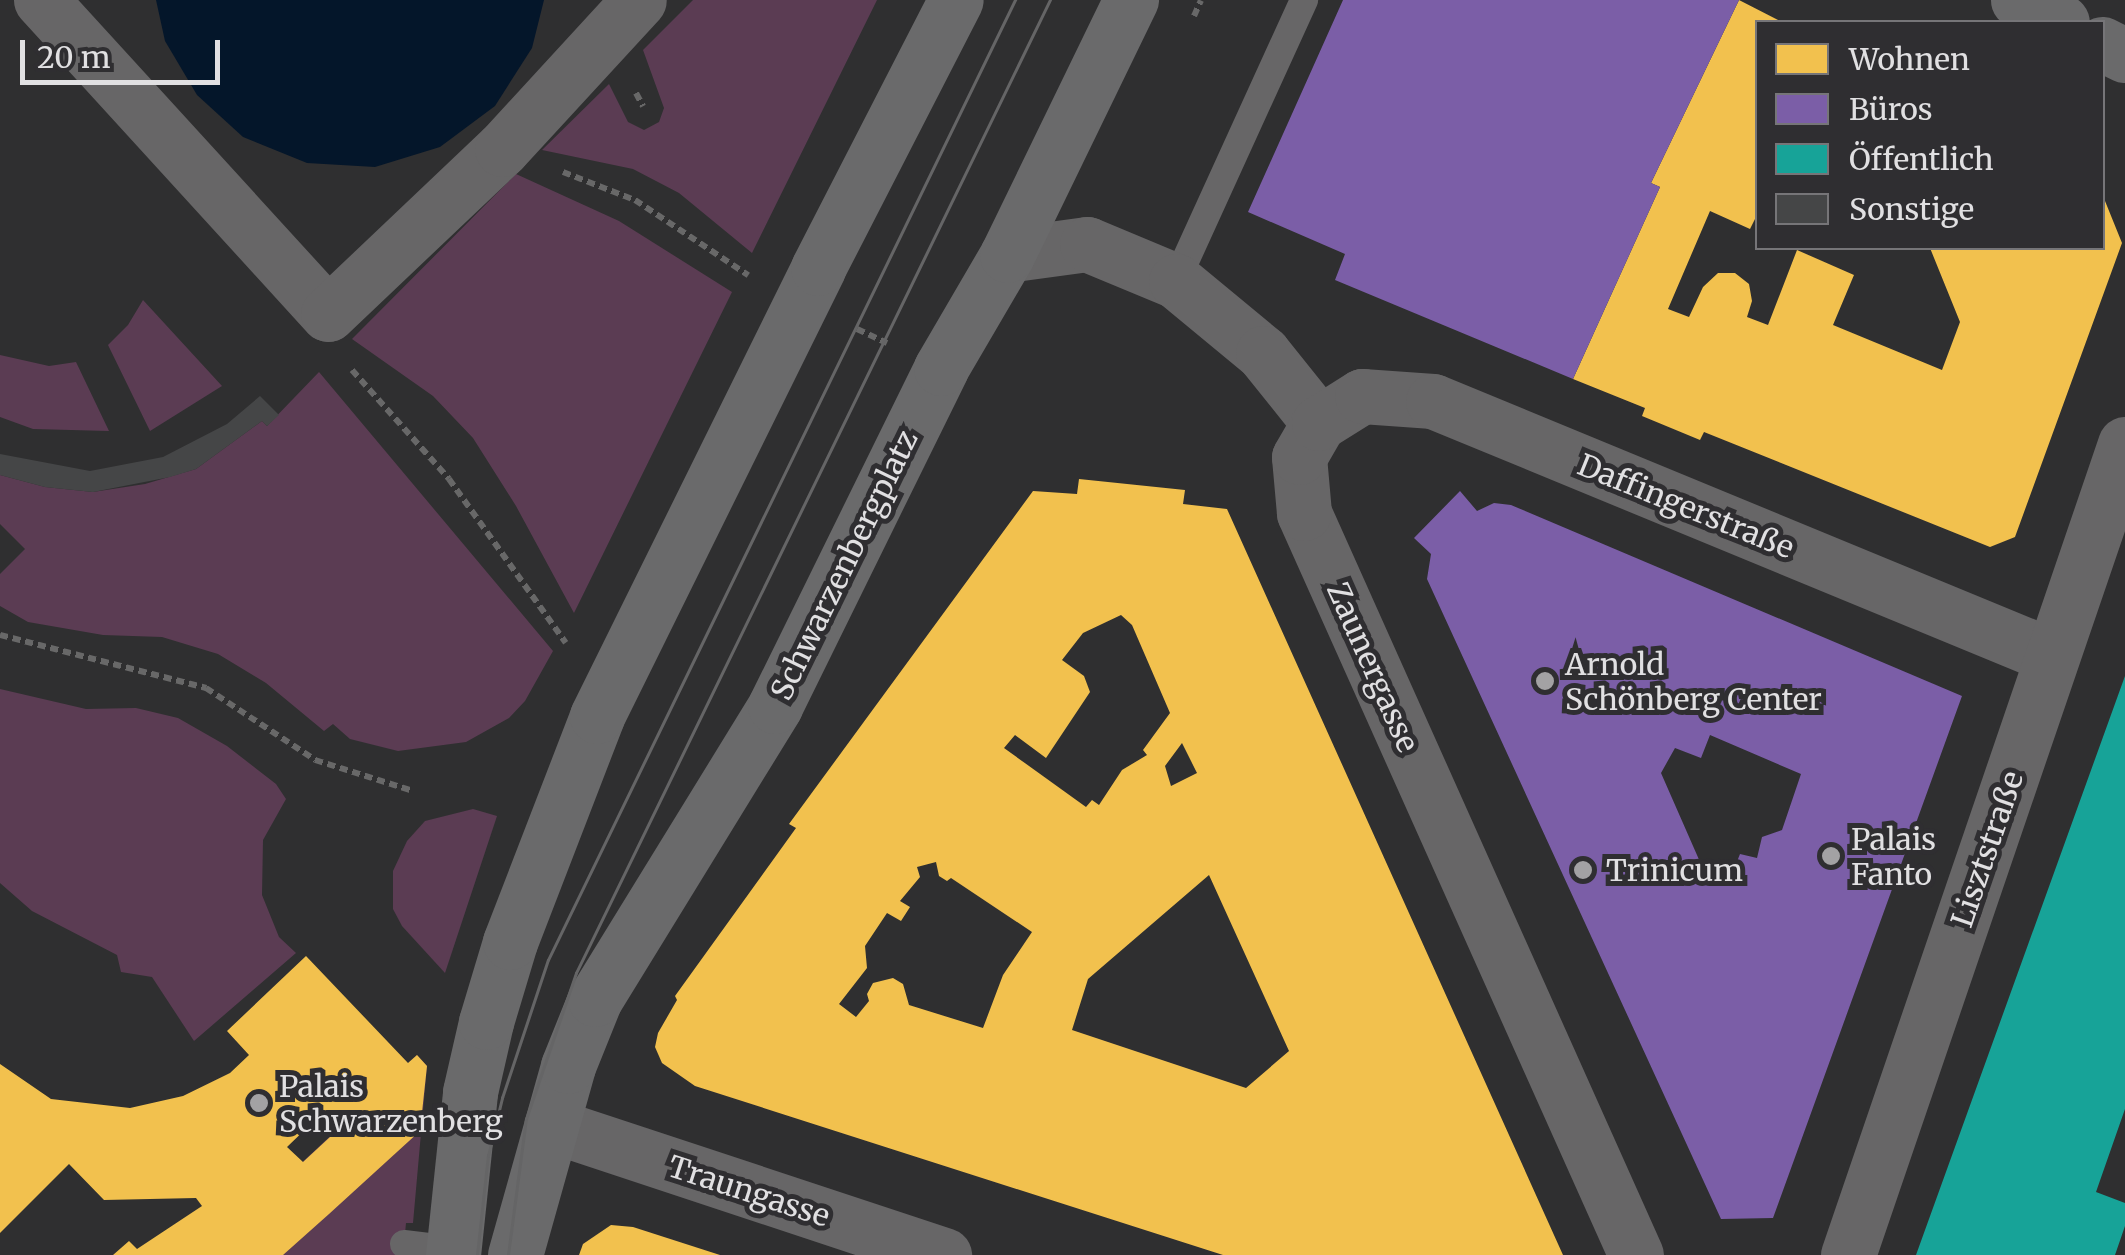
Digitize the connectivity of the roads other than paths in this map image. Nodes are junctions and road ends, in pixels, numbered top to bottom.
1 (41, 0) edge
2 (639, 0) edge
3 (956, 0) edge
4 (1131, 0) edge
5 (1304, 0) edge
6 (2018, 0) edge
7 (2058, 20) edge
8 (1007, 255) junction
9 (1176, 281) junction
10 (1319, 423) junction
11 (2125, 444) edge
12 (2052, 656) junction
13 (554, 1126) junction
14 (437, 1250) edge
15 (515, 1255) edge
16 (944, 1255) edge
17 (1636, 1255) edge
18 (1848, 1255) edge

1 - 2 street
3 - 14 main road
4 - 8 main road, Schwarzenbergplatz
5 - 9 lane
6 - 7 main road
8 - 9 street
8 - 13 main road, Schwarzenbergplatz
9 - 10 street
10 - 12 street, Daffingerstraße
10 - 17 street, Zaunergasse
11 - 12 street, Lisztstraße
12 - 18 street, Lisztstraße
13 - 15 main road, Schwarzenbergplatz
13 - 16 street, Traungasse

